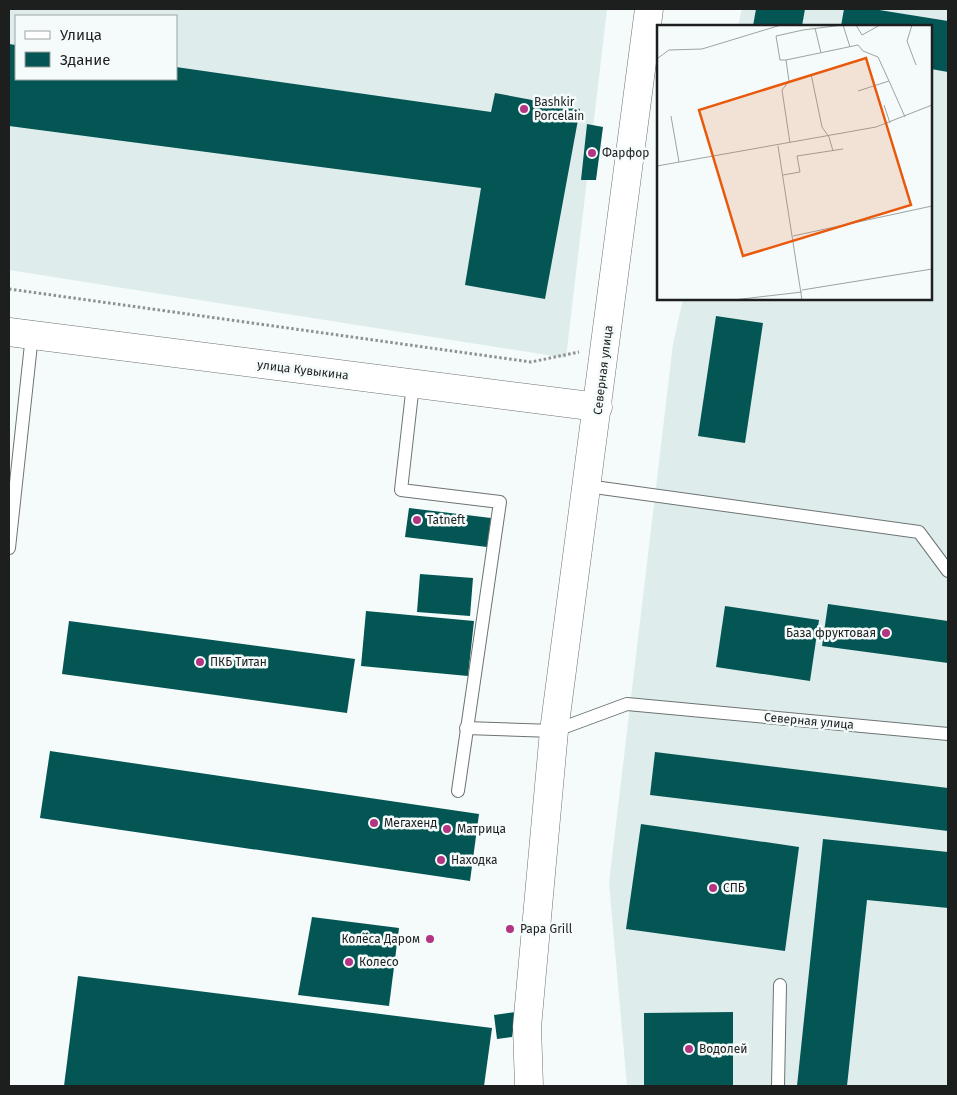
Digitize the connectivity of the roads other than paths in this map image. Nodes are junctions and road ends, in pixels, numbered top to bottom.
1 (649, 9) edge
2 (20, 334) edge
3 (413, 384) junction
4 (598, 407) junction
5 (587, 486) junction
6 (9, 548) edge
7 (948, 571) edge
8 (466, 728) junction
9 (554, 731) junction
10 (948, 734) edge
11 (458, 791) dead end
12 (780, 985) dead end
13 (529, 1086) edge
14 (778, 1086) edge

1 - 4 main road, Северная улица
2 - 3 main road, улица Кувыкина
2 - 6 lane
3 - 4 main road, улица Кувыкина
3 - 8 lane
4 - 5 main road, Северная улица
5 - 7 lane
5 - 9 main road, Северная улица
8 - 9 lane
8 - 11 lane
9 - 10 lane, Северная улица
9 - 13 main road, Северная улица
12 - 14 lane

